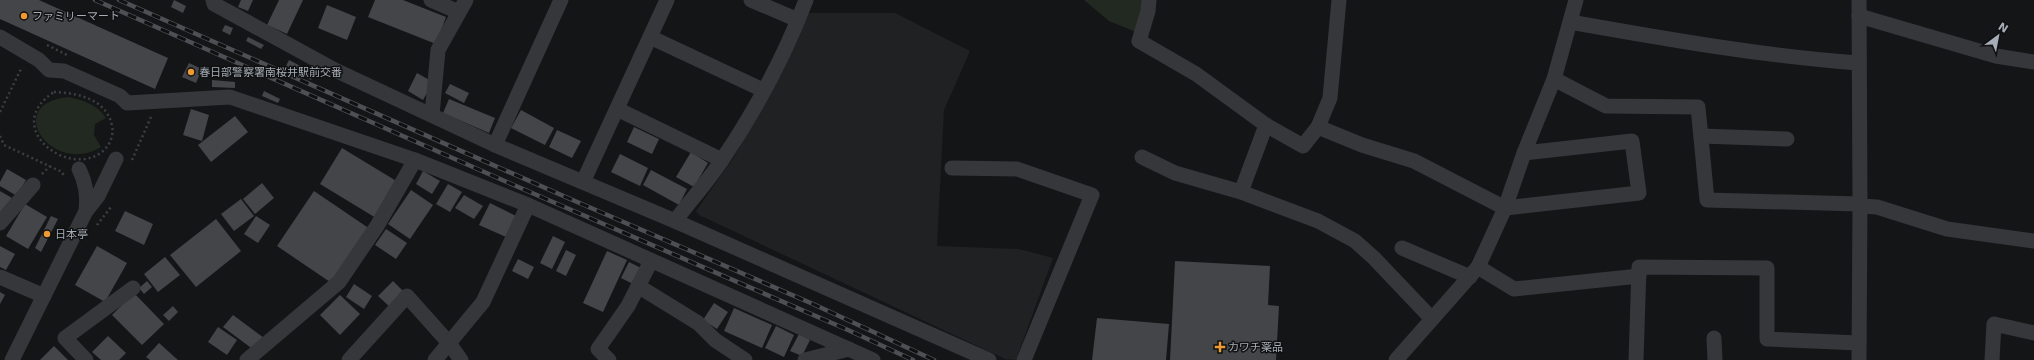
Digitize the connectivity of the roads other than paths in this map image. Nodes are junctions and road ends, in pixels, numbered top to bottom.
1 (212, 0) edge
2 (431, 0) edge
3 (561, 0) edge
4 (667, 0) edge
5 (751, 0) edge
6 (806, 0) edge
7 (1149, 0) edge
8 (1339, 0) edge
9 (1576, 0) edge
10 (1859, 0) edge
11 (462, 6) edge
12 (1859, 16) junction
13 (798, 20) junction
14 (1570, 22) junction
15 (0, 36) edge
16 (650, 37) junction
17 (2034, 62) edge
18 (1859, 63) junction
19 (1554, 79) junction
20 (763, 90) junction
21 (617, 109) junction
22 (432, 115) junction
23 (1266, 125) junction
24 (1318, 127) junction
25 (1701, 136) junction
26 (1787, 138) dead end
27 (495, 145) junction
28 (1524, 153) junction
29 (1142, 156) dead end
30 (116, 159) dead end
31 (415, 160) junction
32 (722, 160) junction
33 (79, 168) dead end
34 (952, 168) dead end
35 (583, 182) junction
36 (33, 185) dead end
37 (1241, 192) junction
38 (1860, 205) junction
39 (528, 206) junction
40 (1505, 208) junction
41 (86, 211) junction
42 (675, 221) junction
43 (0, 223) edge
44 (2034, 241) edge
45 (1402, 248) dead end
46 (651, 261) junction
47 (1474, 272) junction
48 (1639, 276) junction
49 (0, 277) edge
50 (638, 286) junction
51 (133, 288) dead end
52 (44, 296) junction
53 (1432, 319) junction
54 (2034, 333) edge
55 (1714, 338) dead end
56 (449, 343) junction
57 (1859, 343) junction
58 (849, 349) junction
59 (12, 360) edge
60 (86, 360) edge
61 (247, 360) edge
62 (349, 360) edge
63 (435, 360) edge
64 (461, 360) edge
65 (609, 360) edge
66 (745, 360) edge
67 (805, 360) edge
68 (873, 360) edge
69 (989, 360) edge
70 (1024, 360) edge
71 (1396, 360) edge
72 (1636, 360) edge
73 (1715, 360) edge
74 (1859, 360) edge
75 (1992, 360) edge

1 - 22 street
2 - 11 street
3 - 27 street
4 - 16 street
5 - 13 street
6 - 13 street
7 - 23 street
8 - 24 street
9 - 14 street
10 - 12 street
11 - 22 street
12 - 17 street
12 - 18 street
13 - 20 street
14 - 18 street
14 - 19 street
15 - 31 street
16 - 20 street
16 - 21 street
18 - 38 street
19 - 25 street
19 - 28 street
20 - 32 street
21 - 32 street
21 - 35 street
22 - 27 street
23 - 24 street
23 - 37 street
24 - 40 street
25 - 26 street
25 - 38 street
27 - 35 street
28 - 40 street
28 - 40 street
29 - 37 street
30 - 41 street
31 - 39 street
31 - 61 street
32 - 42 street
33 - 41 street
34 - 70 street
35 - 42 street
36 - 43 street
37 - 53 street
38 - 44 street
38 - 57 street
39 - 46 street
39 - 56 street
40 - 47 street
41 - 52 street
42 - 69 street
45 - 47 street
46 - 50 street
46 - 58 street
47 - 48 street
47 - 53 street
48 - 57 street
48 - 72 street
49 - 52 street
50 - 65 street
50 - 66 street
51 - 60 street
52 - 59 street
53 - 71 street
54 - 75 street
55 - 73 street
56 - 62 street
56 - 63 street
56 - 64 street
57 - 74 street
58 - 67 street
58 - 68 street

